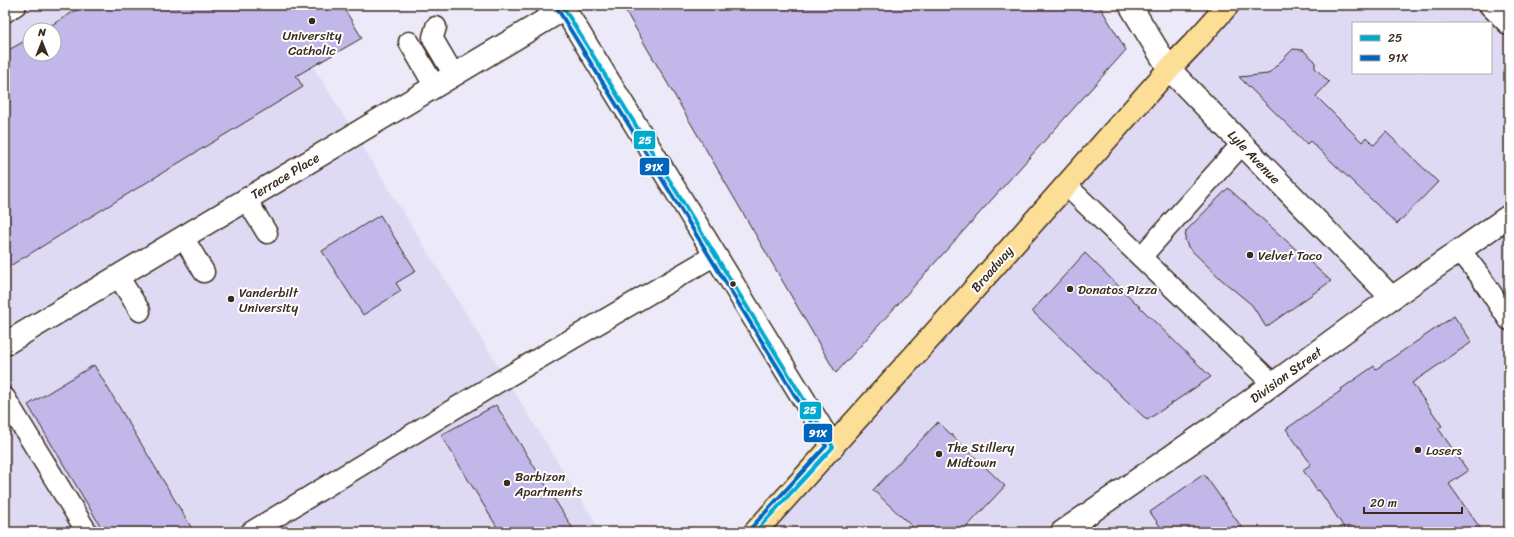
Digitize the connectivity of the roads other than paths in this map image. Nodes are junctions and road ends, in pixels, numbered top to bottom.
1 (16, 5) edge
2 (1130, 5) edge
3 (1228, 5) edge
4 (1489, 5) edge
5 (563, 7) edge
6 (5, 12) edge
7 (1509, 25) edge
8 (436, 27) dead end
9 (409, 42) dead end
10 (1168, 69) junction
11 (454, 75) junction
12 (435, 87) junction
13 (1242, 144) junction
14 (1066, 185) junction
15 (246, 199) junction
16 (1509, 216) edge
17 (267, 233) dead end
18 (183, 237) junction
19 (1460, 250) junction
20 (715, 255) junction
21 (1141, 257) junction
22 (204, 272) dead end
23 (118, 276) junction
24 (1392, 298) junction
25 (140, 311) dead end
26 (1509, 320) edge
27 (5, 343) edge
28 (1273, 384) junction
29 (5, 398) edge
30 (833, 447) junction
31 (87, 532) edge
32 (251, 532) edge
33 (755, 532) edge
34 (1062, 532) edge

1 - 6 lane
2 - 10 main road, Lyle Avenue
3 - 10 main road, Broadway
4 - 7 lane
5 - 11 main road, Terrace Place
5 - 20 main road
8 - 11 lane
9 - 12 lane
10 - 13 main road, Lyle Avenue
10 - 14 main road, Broadway
11 - 12 main road, Terrace Place
12 - 15 main road, Terrace Place
13 - 21 lane
13 - 24 main road, Lyle Avenue
14 - 21 lane
14 - 30 main road, Broadway
15 - 17 lane
15 - 18 main road, Terrace Place
16 - 19 main road, Division Street
18 - 22 lane
18 - 23 main road, Terrace Place
19 - 24 main road, Division Street
19 - 26 lane
20 - 30 main road
20 - 32 lane
21 - 28 lane
23 - 25 lane
23 - 27 main road, Terrace Place
24 - 28 main road, Division Street
28 - 34 main road, Division Street
29 - 31 lane
30 - 33 main road, Broadway

